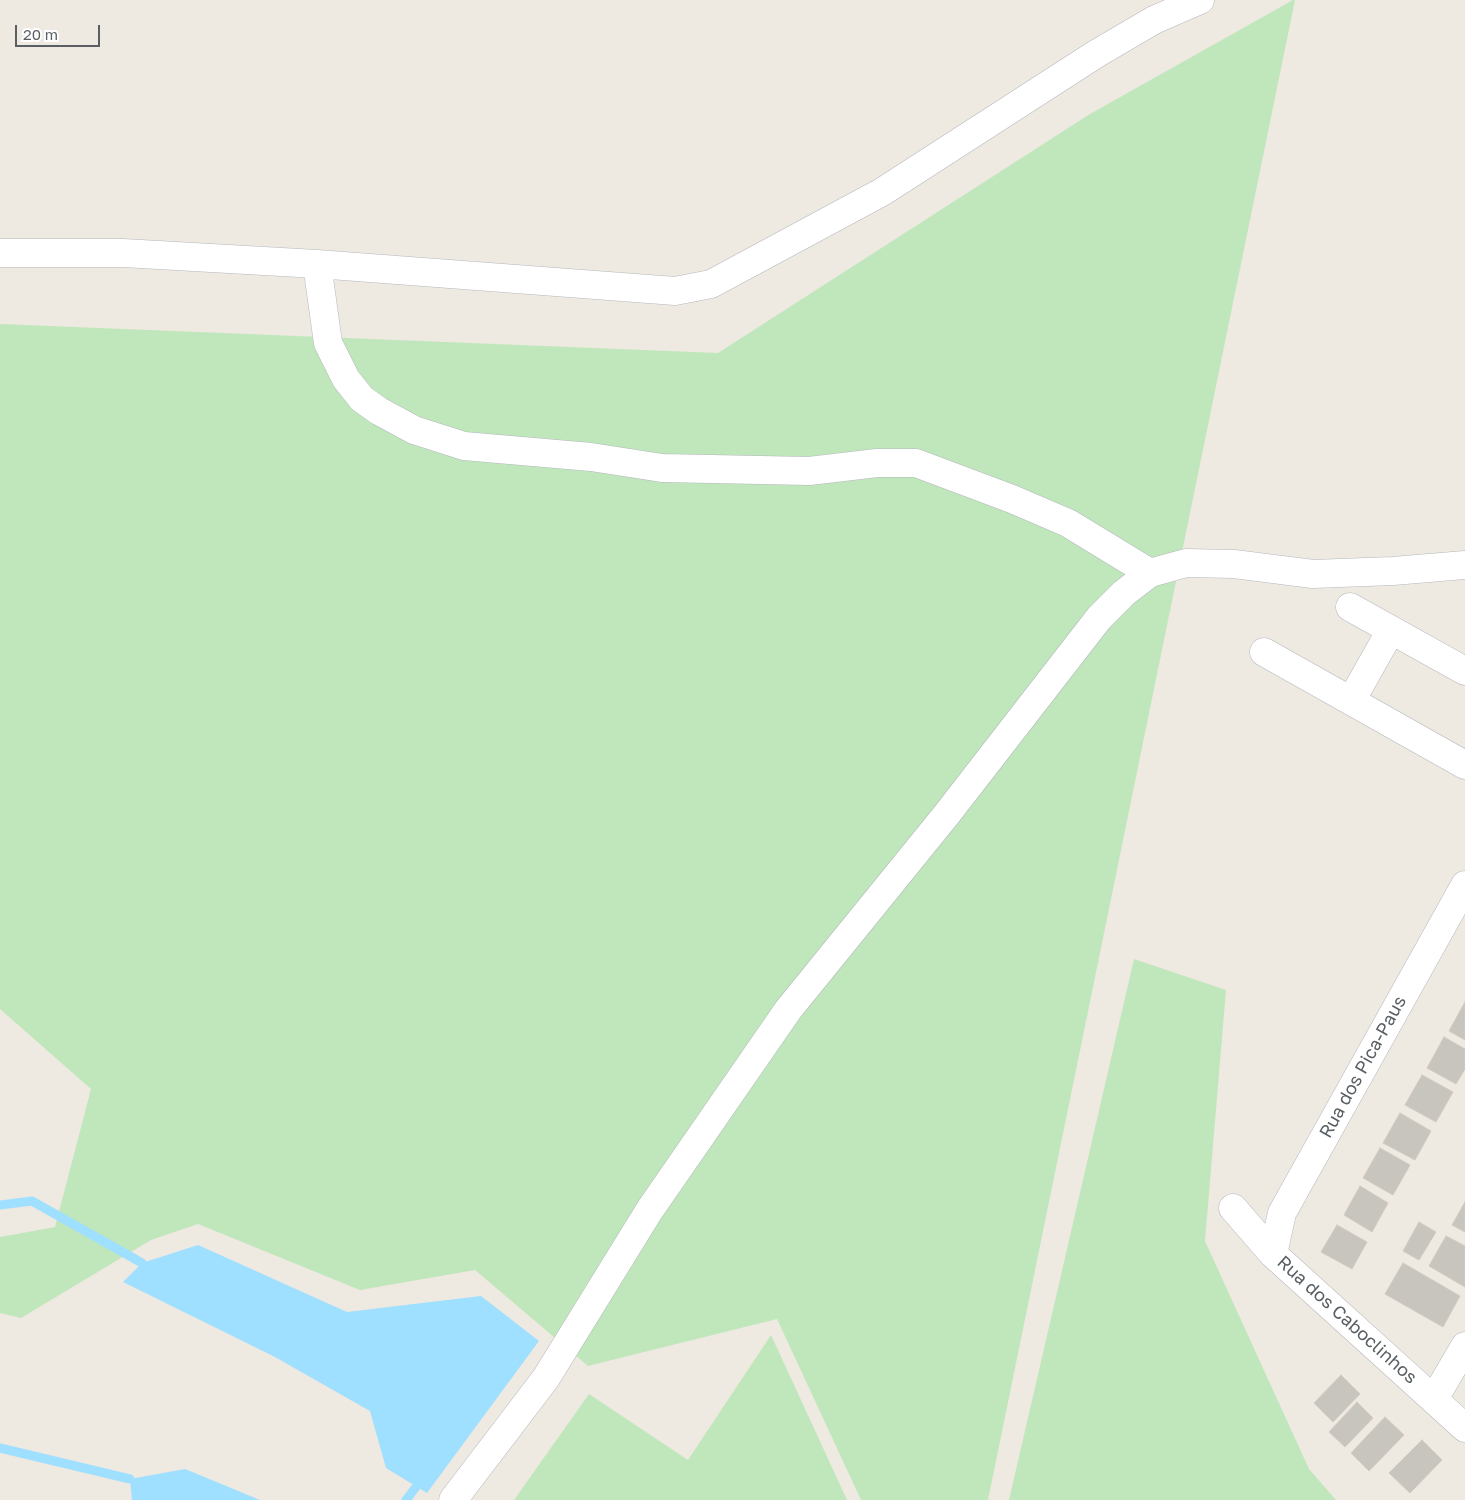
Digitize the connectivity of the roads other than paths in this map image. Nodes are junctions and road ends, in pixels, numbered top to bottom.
1 (1200, 0) edge
2 (0, 253) edge
3 (317, 264) junction
4 (1465, 565) edge
5 (1150, 573) junction
6 (1350, 608) dead end
7 (1391, 630) junction
8 (1264, 652) dead end
9 (1465, 671) edge
10 (1351, 701) junction
11 (1465, 765) edge
12 (1465, 885) edge
13 (1233, 1208) dead end
14 (1273, 1254) junction
15 (1465, 1346) edge
16 (1434, 1399) junction
17 (1465, 1428) edge
18 (453, 1500) edge

1 - 3 street
2 - 3 street
3 - 5 street
4 - 5 street
5 - 18 street
6 - 7 street
7 - 9 street
7 - 10 street
8 - 10 street
10 - 11 street
12 - 14 street, Rua dos Pica-Paus
13 - 14 street, Rua dos Caboclinhos
14 - 16 street, Rua dos Caboclinhos
15 - 16 street
16 - 17 street, Rua dos Caboclinhos

